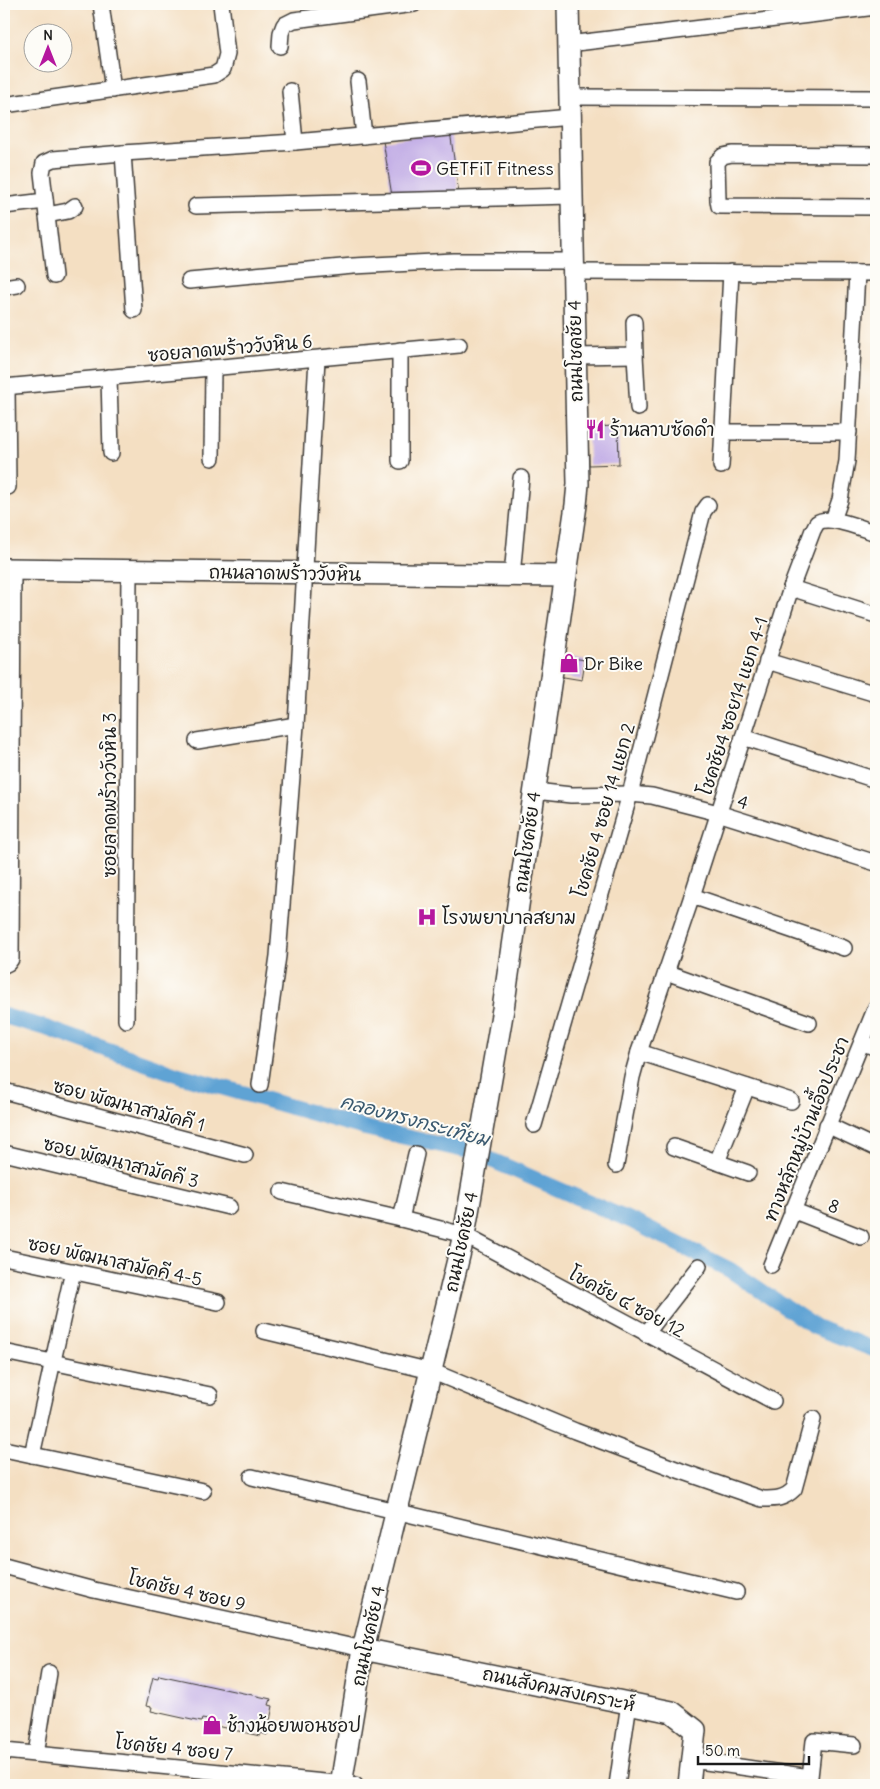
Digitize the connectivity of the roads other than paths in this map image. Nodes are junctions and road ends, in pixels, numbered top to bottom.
1 (101, 4) edge
2 (221, 4) edge
3 (414, 4) edge
4 (568, 4) edge
5 (378, 6) edge
6 (876, 7) edge
7 (568, 44) junction
8 (280, 46) dead end
9 (358, 81) dead end
10 (113, 90) junction
11 (290, 91) dead end
12 (876, 98) edge
13 (4, 104) edge
14 (570, 107) junction
15 (364, 136) junction
16 (295, 142) junction
17 (123, 153) junction
18 (876, 155) edge
19 (572, 196) junction
20 (4, 206) edge
21 (75, 206) dead end
22 (196, 206) dead end
23 (876, 207) edge
24 (46, 208) junction
25 (573, 267) junction
26 (731, 272) junction
27 (857, 273) junction
28 (876, 273) edge
29 (54, 276) dead end
30 (189, 281) dead end
31 (134, 310) dead end
32 (634, 322) dead end
33 (459, 344) dead end
34 (400, 350) junction
35 (635, 355) junction
36 (575, 356) junction
37 (318, 359) junction
38 (213, 368) junction
39 (109, 377) junction
40 (5, 387) edge
41 (638, 408) dead end
42 (721, 432) junction
43 (849, 432) junction
44 (111, 453) dead end
45 (212, 458) dead end
46 (400, 461) dead end
47 (721, 466) dead end
48 (521, 478) dead end
49 (8, 487) dead end
50 (708, 505) dead end
51 (833, 520) junction
52 (876, 533) edge
53 (9, 569) edge
54 (129, 571) junction
55 (304, 573) junction
56 (512, 576) junction
57 (566, 576) junction
58 (791, 588) junction
59 (876, 615) edge
60 (767, 661) junction
61 (876, 694) edge
62 (296, 725) junction
63 (743, 737) junction
64 (197, 741) dead end
65 (876, 780) edge
66 (535, 790) junction
67 (630, 794) junction
68 (718, 813) junction
69 (876, 863) edge
70 (692, 896) junction
71 (844, 948) dead end
72 (4, 965) edge
73 (666, 972) junction
74 (876, 1008) edge
75 (126, 1020) dead end
76 (809, 1023) dead end
77 (862, 1042) junction
78 (876, 1048) edge
79 (639, 1052) junction
80 (260, 1084) dead end
81 (747, 1087) junction
82 (4, 1091) edge
83 (791, 1101) dead end
84 (534, 1124) dead end
85 (827, 1125) junction
86 (674, 1146) dead end
87 (876, 1148) edge
88 (4, 1153) edge
89 (416, 1154) dead end
90 (244, 1155) dead end
91 (717, 1162) junction
92 (616, 1165) dead end
93 (748, 1173) dead end
94 (282, 1192) dead end
95 (229, 1207) dead end
96 (792, 1210) junction
97 (402, 1219) junction
98 (464, 1235) junction
99 (862, 1238) dead end
100 (4, 1257) edge
101 (771, 1265) dead end
102 (700, 1266) dead end
103 (73, 1271) junction
104 (218, 1302) dead end
105 (264, 1331) dead end
106 (646, 1334) junction
107 (4, 1352) edge
108 (53, 1362) junction
109 (431, 1371) junction
110 (210, 1395) dead end
111 (773, 1401) dead end
112 (813, 1419) dead end
113 (4, 1449) edge
114 (32, 1455) junction
115 (252, 1477) dead end
116 (202, 1491) dead end
117 (397, 1510) junction
118 (4, 1566) edge
119 (736, 1592) dead end
120 (363, 1649) junction
121 (49, 1673) dead end
122 (629, 1703) junction
123 (854, 1745) dead end
124 (4, 1751) edge
125 (36, 1754) junction
126 (692, 1760) junction
127 (346, 1785) edge
128 (617, 1785) edge
129 (689, 1785) edge

1 - 10 street
2 - 10 street
3 - 5 street
4 - 7 main road, ถนนโชคชัย 4
5 - 8 street
6 - 7 street
7 - 14 main road, ถนนโชคชัย 4
9 - 15 street
10 - 13 street
11 - 16 street
12 - 14 street
14 - 15 street
14 - 19 main road, ถนนโชคชัย 4
15 - 16 street
16 - 17 street
17 - 24 street
17 - 31 street
18 - 23 street
19 - 22 street
19 - 25 main road, ถนนโชคชัย 4
20 - 24 street
21 - 24 street
24 - 29 street
25 - 26 street
25 - 30 street
25 - 36 main road, ถนนโชคชัย 4
26 - 27 street
26 - 42 street
27 - 28 street
27 - 43 street
32 - 35 street
33 - 34 street, ซอยลาดพร้าววังหิน 6
34 - 37 street, ซอยลาดพร้าววังหิน 6
34 - 46 street
35 - 36 street
35 - 41 street
36 - 57 main road, ถนนโชคชัย 4
37 - 38 street, ซอยลาดพร้าววังหิน 6
37 - 55 street
38 - 39 street, ซอยลาดพร้าววังหิน 6
38 - 45 street
39 - 40 street, ซอยลาดพร้าววังหิน 6
39 - 44 street
40 - 49 street
42 - 43 street
42 - 47 street
43 - 51 street
48 - 56 street
50 - 67 street, โชคชัย 4 ซอย 14 แยก 2
51 - 52 street
51 - 58 street, โชคชัย4 ซอย14 แยก 4-1
53 - 54 main road, ถนนลาดพร้าววังหิน
53 - 72 street
54 - 55 main road, ถนนลาดพร้าววังหิน
54 - 75 street, ซอยลาดพร้าววังหิน 3
55 - 56 main road, ถนนลาดพร้าววังหิน
55 - 62 street
56 - 57 main road, ถนนลาดพร้าววังหิน
57 - 66 main road, ถนนโชคชัย 4
58 - 59 street
58 - 60 street, โชคชัย4 ซอย14 แยก 4-1
60 - 61 street
60 - 63 street, โชคชัย4 ซอย14 แยก 4-1
62 - 64 street
62 - 80 street
63 - 65 street
63 - 68 street, โชคชัย4 ซอย14 แยก 4-1
66 - 67 street, 4
66 - 98 main road, ถนนโชคชัย 4
67 - 68 street, 4
67 - 84 street, โชคชัย 4 ซอย 14 แยก 2
68 - 69 street, 4
68 - 70 street, โชคชัย4 ซอย14 แยก 4-1
70 - 71 street
70 - 73 street, โชคชัย4 ซอย14 แยก 4-1
73 - 76 street
73 - 79 street, โชคชัย4 ซอย14 แยก 4-1
74 - 77 street, ทางหลักหมู่บ้านเอื้อประชา
77 - 78 street
77 - 85 street, ทางหลักหมู่บ้านเอื้อประชา
79 - 81 street
79 - 92 street, โชคชัย4 ซอย14 แยก 4-1
81 - 83 street
81 - 91 street
82 - 90 street, ซอย พัฒนาสามัคคี 1
85 - 87 street
85 - 96 street, ทางหลักหมู่บ้านเอื้อประชา
86 - 91 street
88 - 95 street, ซอย พัฒนาสามัคคี 3
89 - 97 street
91 - 93 street
94 - 97 street, โชคชัย ๔ ซอย 12
96 - 99 street, 8
96 - 101 street, ทางหลักหมู่บ้านเอื้อประชา
97 - 98 street, โชคชัย ๔ ซอย 12
98 - 106 street, โชคชัย ๔ ซอย 12
98 - 109 main road, ถนนโชคชัย 4
100 - 103 street, ซอย พัฒนาสามัคคี 4-5
102 - 106 street
103 - 104 street, ซอย พัฒนาสามัคคี 4-5
103 - 108 street
105 - 109 street
106 - 111 street, โชคชัย ๔ ซอย 12
107 - 108 street
108 - 110 street
108 - 114 street
109 - 112 street
109 - 117 main road, ถนนโชคชัย 4
113 - 114 street
114 - 116 street
115 - 117 street
117 - 119 street
117 - 120 main road, ถนนโชคชัย 4
118 - 120 street, โชคชัย 4 ซอย 9
120 - 122 main road, ถนนสังคมสงเคราะห์
120 - 127 main road, ถนนโชคชัย 4
121 - 125 street
122 - 126 main road, ถนนสังคมสงเคราะห์
122 - 128 street
123 - 126 street
124 - 125 street, โชคชัย 4 ซอย 7
125 - 127 street, โชคชัย 4 ซอย 7
126 - 129 main road, ถนนสังคมสงเคราะห์

